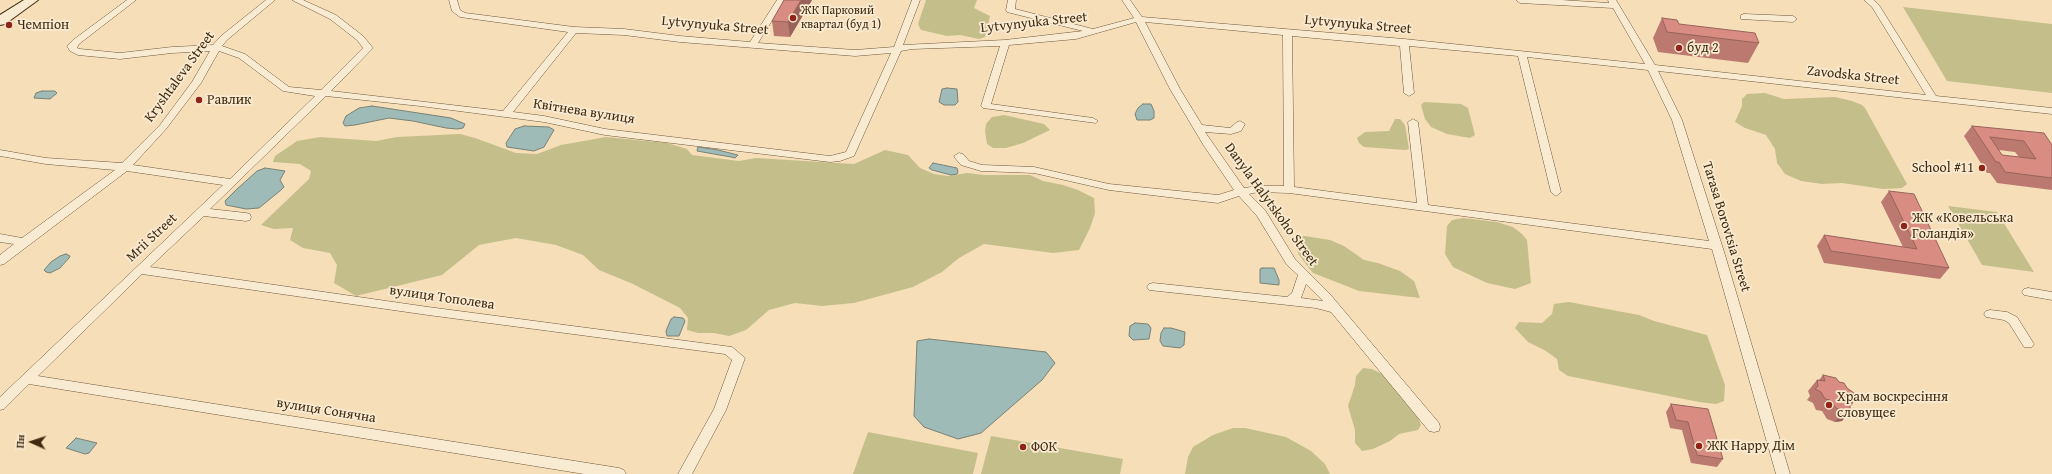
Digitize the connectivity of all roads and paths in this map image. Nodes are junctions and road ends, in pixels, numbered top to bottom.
1 (32, 0) edge
2 (132, 0) edge
3 (271, 0) edge
4 (296, 0) edge
5 (453, 0) edge
6 (781, 0) edge
7 (916, 0) edge
8 (1012, 0) edge
9 (1126, 0) edge
10 (1520, 0) edge
11 (1868, 0) edge
12 (1613, 3) edge
13 (1744, 17) dead end
14 (1139, 19) junction
15 (1793, 19) dead end
16 (0, 20) edge
17 (574, 30) junction
18 (1093, 32) junction
19 (1287, 33) junction
20 (1404, 42) junction
21 (1005, 43) junction
22 (753, 44) junction
23 (216, 48) junction
24 (897, 50) junction
25 (1522, 54) junction
26 (1651, 68) junction
27 (323, 92) junction
28 (1409, 93) dead end
29 (1933, 98) junction
30 (2052, 111) edge
31 (506, 114) junction
32 (1093, 121) dead end
33 (1412, 122) dead end
34 (1240, 124) dead end
35 (1198, 128) junction
36 (0, 153) edge
37 (959, 156) dead end
38 (125, 167) junction
39 (232, 183) junction
40 (1289, 190) junction
41 (1241, 192) junction
42 (1556, 192) dead end
43 (1423, 207) junction
44 (202, 212) junction
45 (246, 217) dead end
46 (0, 238) edge
47 (22, 242) junction
48 (1716, 246) junction
49 (0, 261) edge
50 (140, 270) junction
51 (1303, 276) junction
52 (1153, 287) dead end
53 (2028, 292) dead end
54 (2052, 296) edge
55 (1289, 301) junction
56 (1334, 308) junction
57 (1990, 314) dead end
58 (2028, 344) dead end
59 (27, 379) junction
60 (0, 405) edge
61 (1434, 427) dead end
62 (619, 474) edge
63 (685, 474) edge
64 (1783, 474) edge

1 - 16 street
2 - 23 street, Квітнева вулиця
3 - 23 street, Kryshtaleva Street
4 - 27 street, Mrii Street
5 - 17 street, Lytvynyuka Street
6 - 22 street
7 - 24 street
8 - 18 street
9 - 14 street, Danyla Halytskoho Street
10 - 12 street
11 - 29 street
12 - 26 street, Tarasa Borovtsia Street
13 - 15 street
14 - 18 street, Lytvynyuka Street
14 - 19 street, Lytvynyuka Street
14 - 35 street, Danyla Halytskoho Street
17 - 22 street, Lytvynyuka Street
17 - 31 street
18 - 21 street, Lytvynyuka Street
19 - 20 street, Lytvynyuka Street
19 - 40 street
20 - 25 street, Lytvynyuka Street
20 - 28 street
21 - 24 street, Lytvynyuka Street
21 - 32 street
22 - 24 street, Lytvynyuka Street
23 - 27 street, Квітнева вулиця
23 - 38 street, Kryshtaleva Street
24 - 31 street, Квітнева вулиця
25 - 26 street, Lytvynyuka Street
25 - 42 street
26 - 29 street, Zavodska Street
26 - 48 street, Tarasa Borovtsia Street
27 - 31 street, Квітнева вулиця
27 - 39 street, Mrii Street
29 - 30 street, Zavodska Street
33 - 43 street
34 - 35 street
35 - 41 street, Danyla Halytskoho Street
36 - 38 street
37 - 41 street
38 - 39 street
38 - 47 street, Kryshtaleva Street
39 - 44 street, Mrii Street
40 - 41 street
40 - 43 street
41 - 51 street, Danyla Halytskoho Street
43 - 48 street
44 - 45 street
44 - 50 street, Mrii Street
46 - 47 street
47 - 49 street, Kryshtaleva Street
48 - 64 street, Tarasa Borovtsia Street
50 - 59 street, Mrii Street
50 - 63 street, вулиця Тополева
51 - 55 street
51 - 56 street, Danyla Halytskoho Street
52 - 55 street
53 - 54 street
55 - 56 street
56 - 61 street, Danyla Halytskoho Street
57 - 58 street
59 - 60 street, Mrii Street
59 - 62 street, вулиця Сонячна

